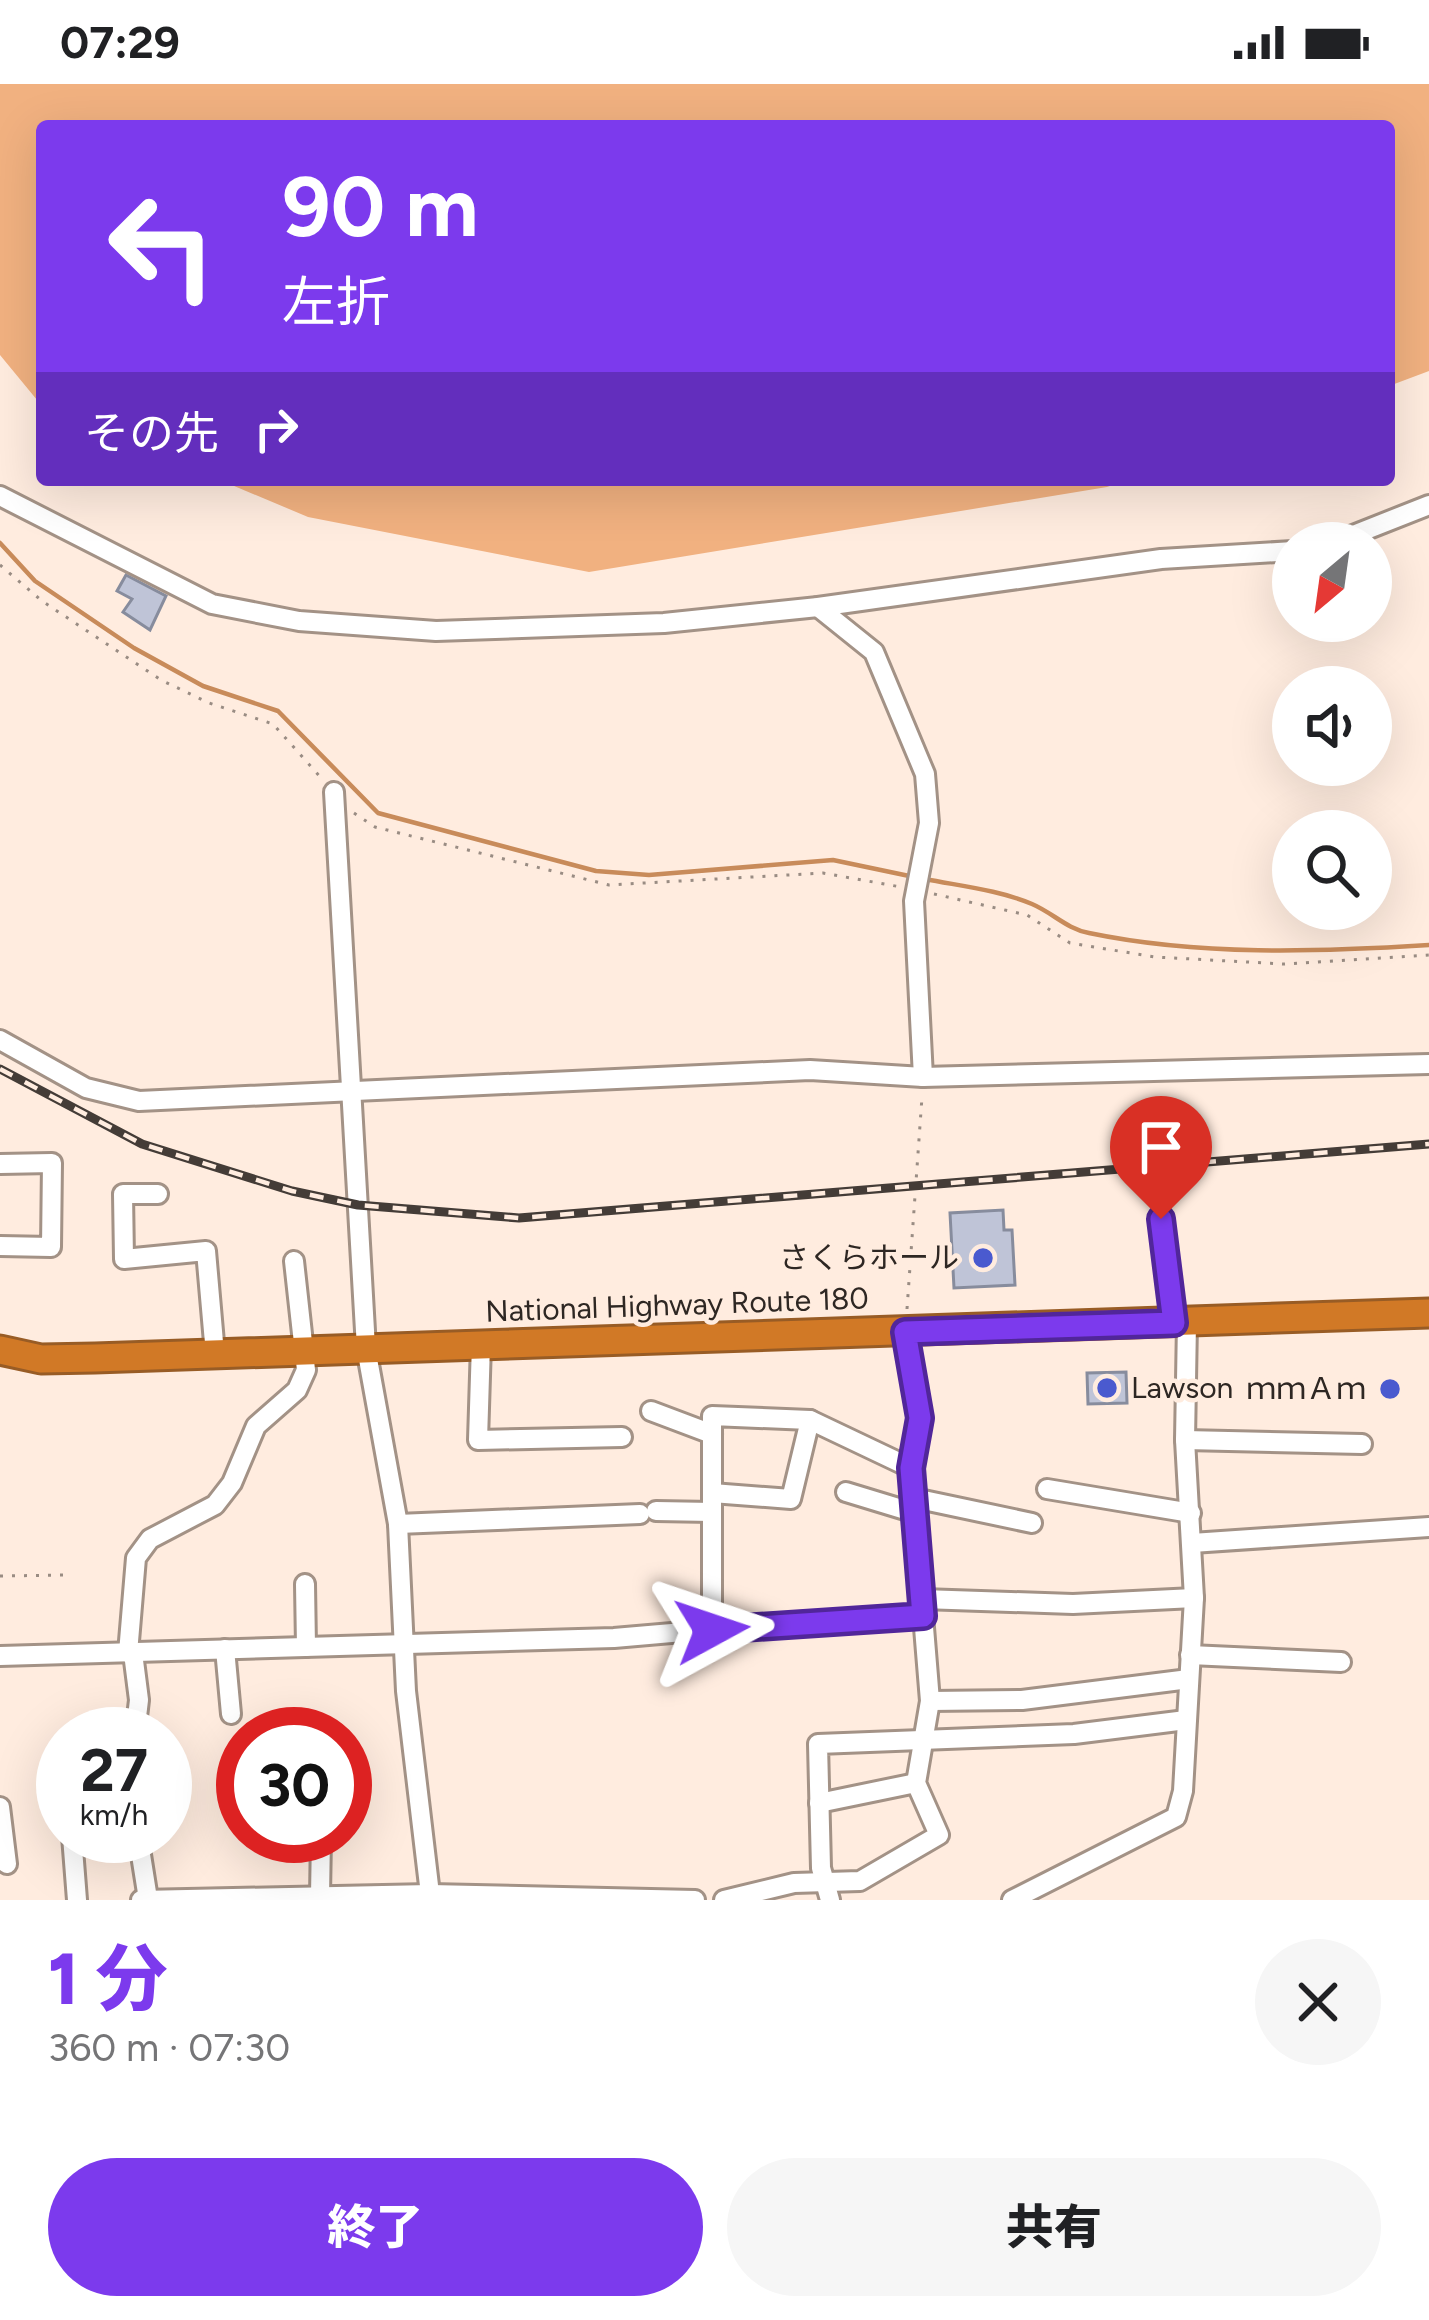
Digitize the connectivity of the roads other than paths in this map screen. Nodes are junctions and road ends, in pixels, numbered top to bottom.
1 (0, 496) edge
2 (1429, 505) edge
3 (1386, 522) edge
4 (1272, 552) edge
5 (818, 607) junction
6 (334, 792) road end
7 (0, 1040) edge
8 (1429, 1064) edge
9 (922, 1078) junction
10 (353, 1091) junction
11 (0, 1164) edge
12 (158, 1194) dead end
13 (1161, 1219) dead end
14 (0, 1246) edge
15 (294, 1261) dead end
16 (1429, 1313) edge
17 (1180, 1322) junction
18 (905, 1332) junction
19 (481, 1344) junction
20 (366, 1348) junction
21 (0, 1350) edge
22 (304, 1350) junction
23 (215, 1354) junction
24 (651, 1411) dead end
25 (810, 1420) junction
26 (712, 1434) junction
27 (622, 1437) dead end
28 (1185, 1440) junction
29 (1362, 1444) dead end
30 (911, 1468) junction
31 (1048, 1489) dead end
32 (846, 1492) dead end
33 (712, 1502) junction
34 (914, 1505) junction
35 (1191, 1513) junction
36 (1032, 1523) dead end
37 (398, 1524) junction
38 (1429, 1528) edge
39 (1192, 1543) junction
40 (304, 1584) dead end
41 (1194, 1598) junction
42 (923, 1608) junction
43 (712, 1630) junction
44 (405, 1643) junction
45 (305, 1647) junction
46 (225, 1649) junction
47 (130, 1653) junction
48 (1190, 1655) junction
49 (0, 1656) edge
50 (1341, 1662) dead end
51 (1189, 1679) junction
52 (930, 1701) junction
53 (139, 1707) edge
54 (230, 1707) edge
55 (1186, 1720) junction
56 (921, 1738) junction
57 (916, 1783) junction
58 (819, 1803) junction
59 (0, 1807) edge
60 (74, 1863) edge
61 (141, 1863) edge
62 (321, 1863) edge
63 (7, 1864) dead end
64 (827, 1891) edge
65 (320, 1896) junction
66 (422, 1896) edge
67 (548, 1898) edge
68 (77, 1900) edge
69 (144, 1900) edge
70 (694, 1900) edge
71 (724, 1900) edge
72 (1012, 1900) edge

1 - 5 street
2 - 3 street
4 - 5 street
5 - 9 street
6 - 10 street
7 - 10 street
8 - 9 street
9 - 10 street
10 - 20 street
11 - 14 street
12 - 23 street
13 - 17 street
15 - 22 street
16 - 17 highway, National Highway Route 180
17 - 18 highway, National Highway Route 180
17 - 28 street
18 - 19 highway, National Highway Route 180
18 - 30 street
19 - 20 highway, National Highway Route 180
19 - 27 street
20 - 22 highway, National Highway Route 180
20 - 37 street
21 - 23 highway, National Highway Route 180
22 - 23 highway, National Highway Route 180
22 - 47 street
24 - 26 street
25 - 26 street
25 - 30 street
25 - 33 street
26 - 33 street
28 - 29 street
28 - 35 street
30 - 34 street
31 - 35 street
32 - 34 street
33 - 37 street
33 - 43 street
34 - 36 street
34 - 42 street
35 - 39 street
37 - 44 street
38 - 39 street
39 - 41 street
40 - 45 street
41 - 42 street
41 - 48 street
42 - 43 street
42 - 52 street
43 - 44 street
44 - 45 street
44 - 66 street
45 - 46 street
46 - 47 street
46 - 54 street
47 - 49 street
47 - 53 street
48 - 50 street
48 - 51 street
51 - 52 street
51 - 55 street
52 - 56 street
55 - 56 street
55 - 72 street
56 - 57 street
56 - 58 street
57 - 58 street
57 - 64 street
58 - 64 street
59 - 63 street
60 - 68 street
61 - 69 street
62 - 65 street
64 - 71 street
65 - 66 street
65 - 69 street
66 - 67 street
67 - 70 street

